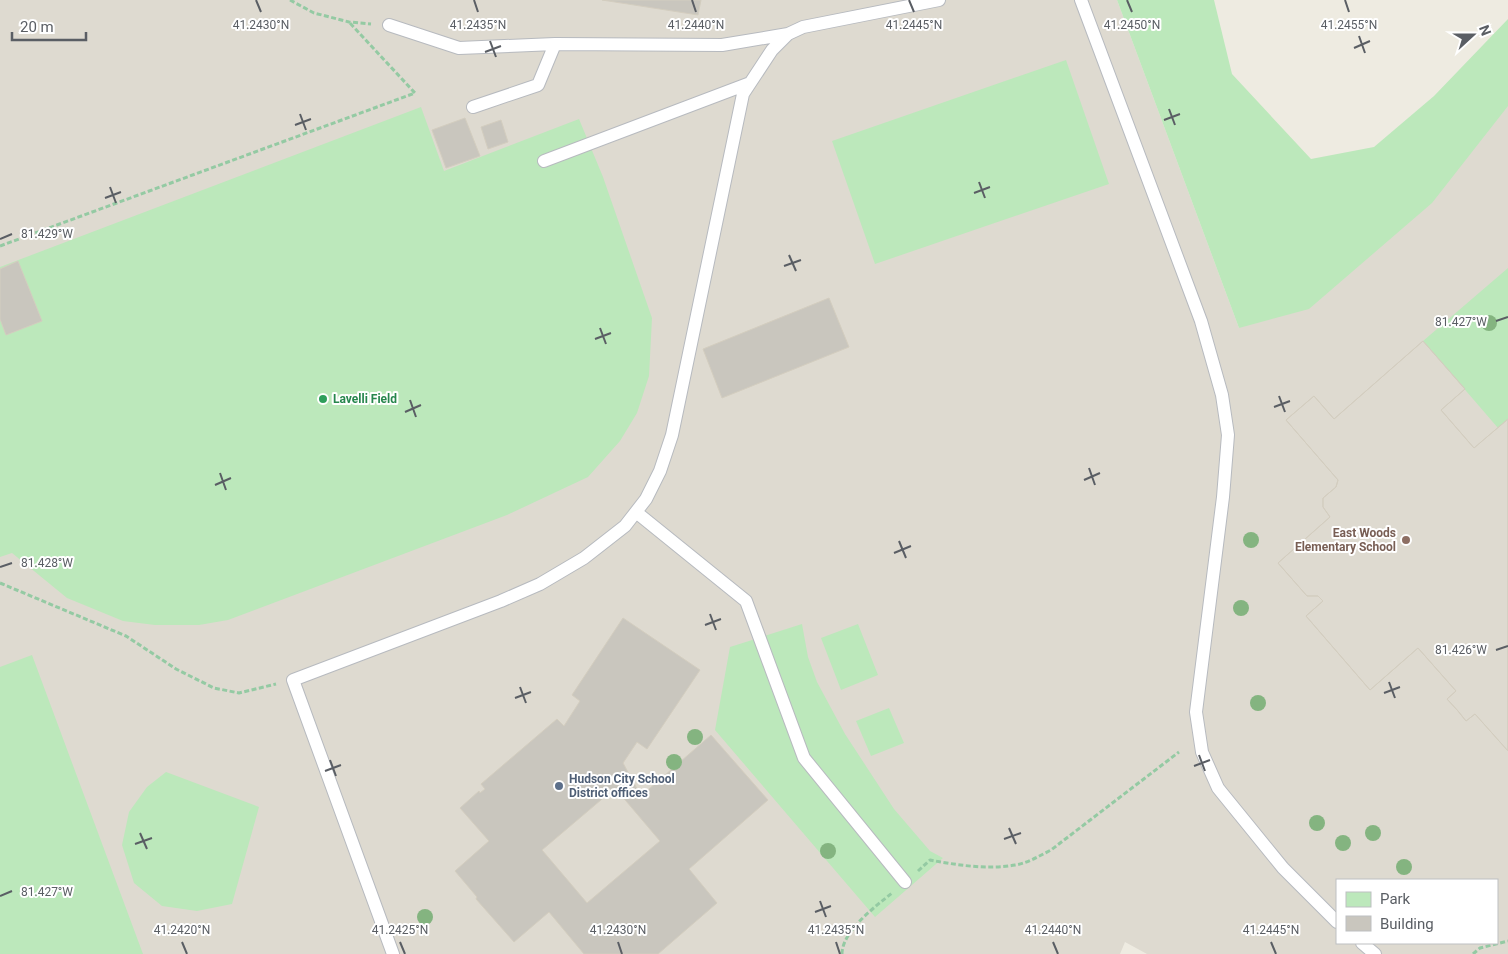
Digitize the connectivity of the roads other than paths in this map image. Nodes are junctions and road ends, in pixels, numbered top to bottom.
1 (940, 0) edge
2 (1082, 0) edge
3 (389, 25) road end
4 (788, 34) junction
5 (555, 44) junction
6 (750, 83) junction
7 (473, 107) dead end
8 (544, 161) dead end
9 (636, 512) junction
10 (905, 882) road end
11 (1336, 921) edge
12 (1363, 944) edge
13 (393, 954) edge
14 (1375, 954) edge

1 - 4 lane
2 - 11 lane
3 - 5 lane
4 - 5 lane
4 - 6 lane
5 - 7 lane
6 - 8 lane
6 - 9 lane
9 - 10 lane
9 - 13 lane
12 - 14 lane

